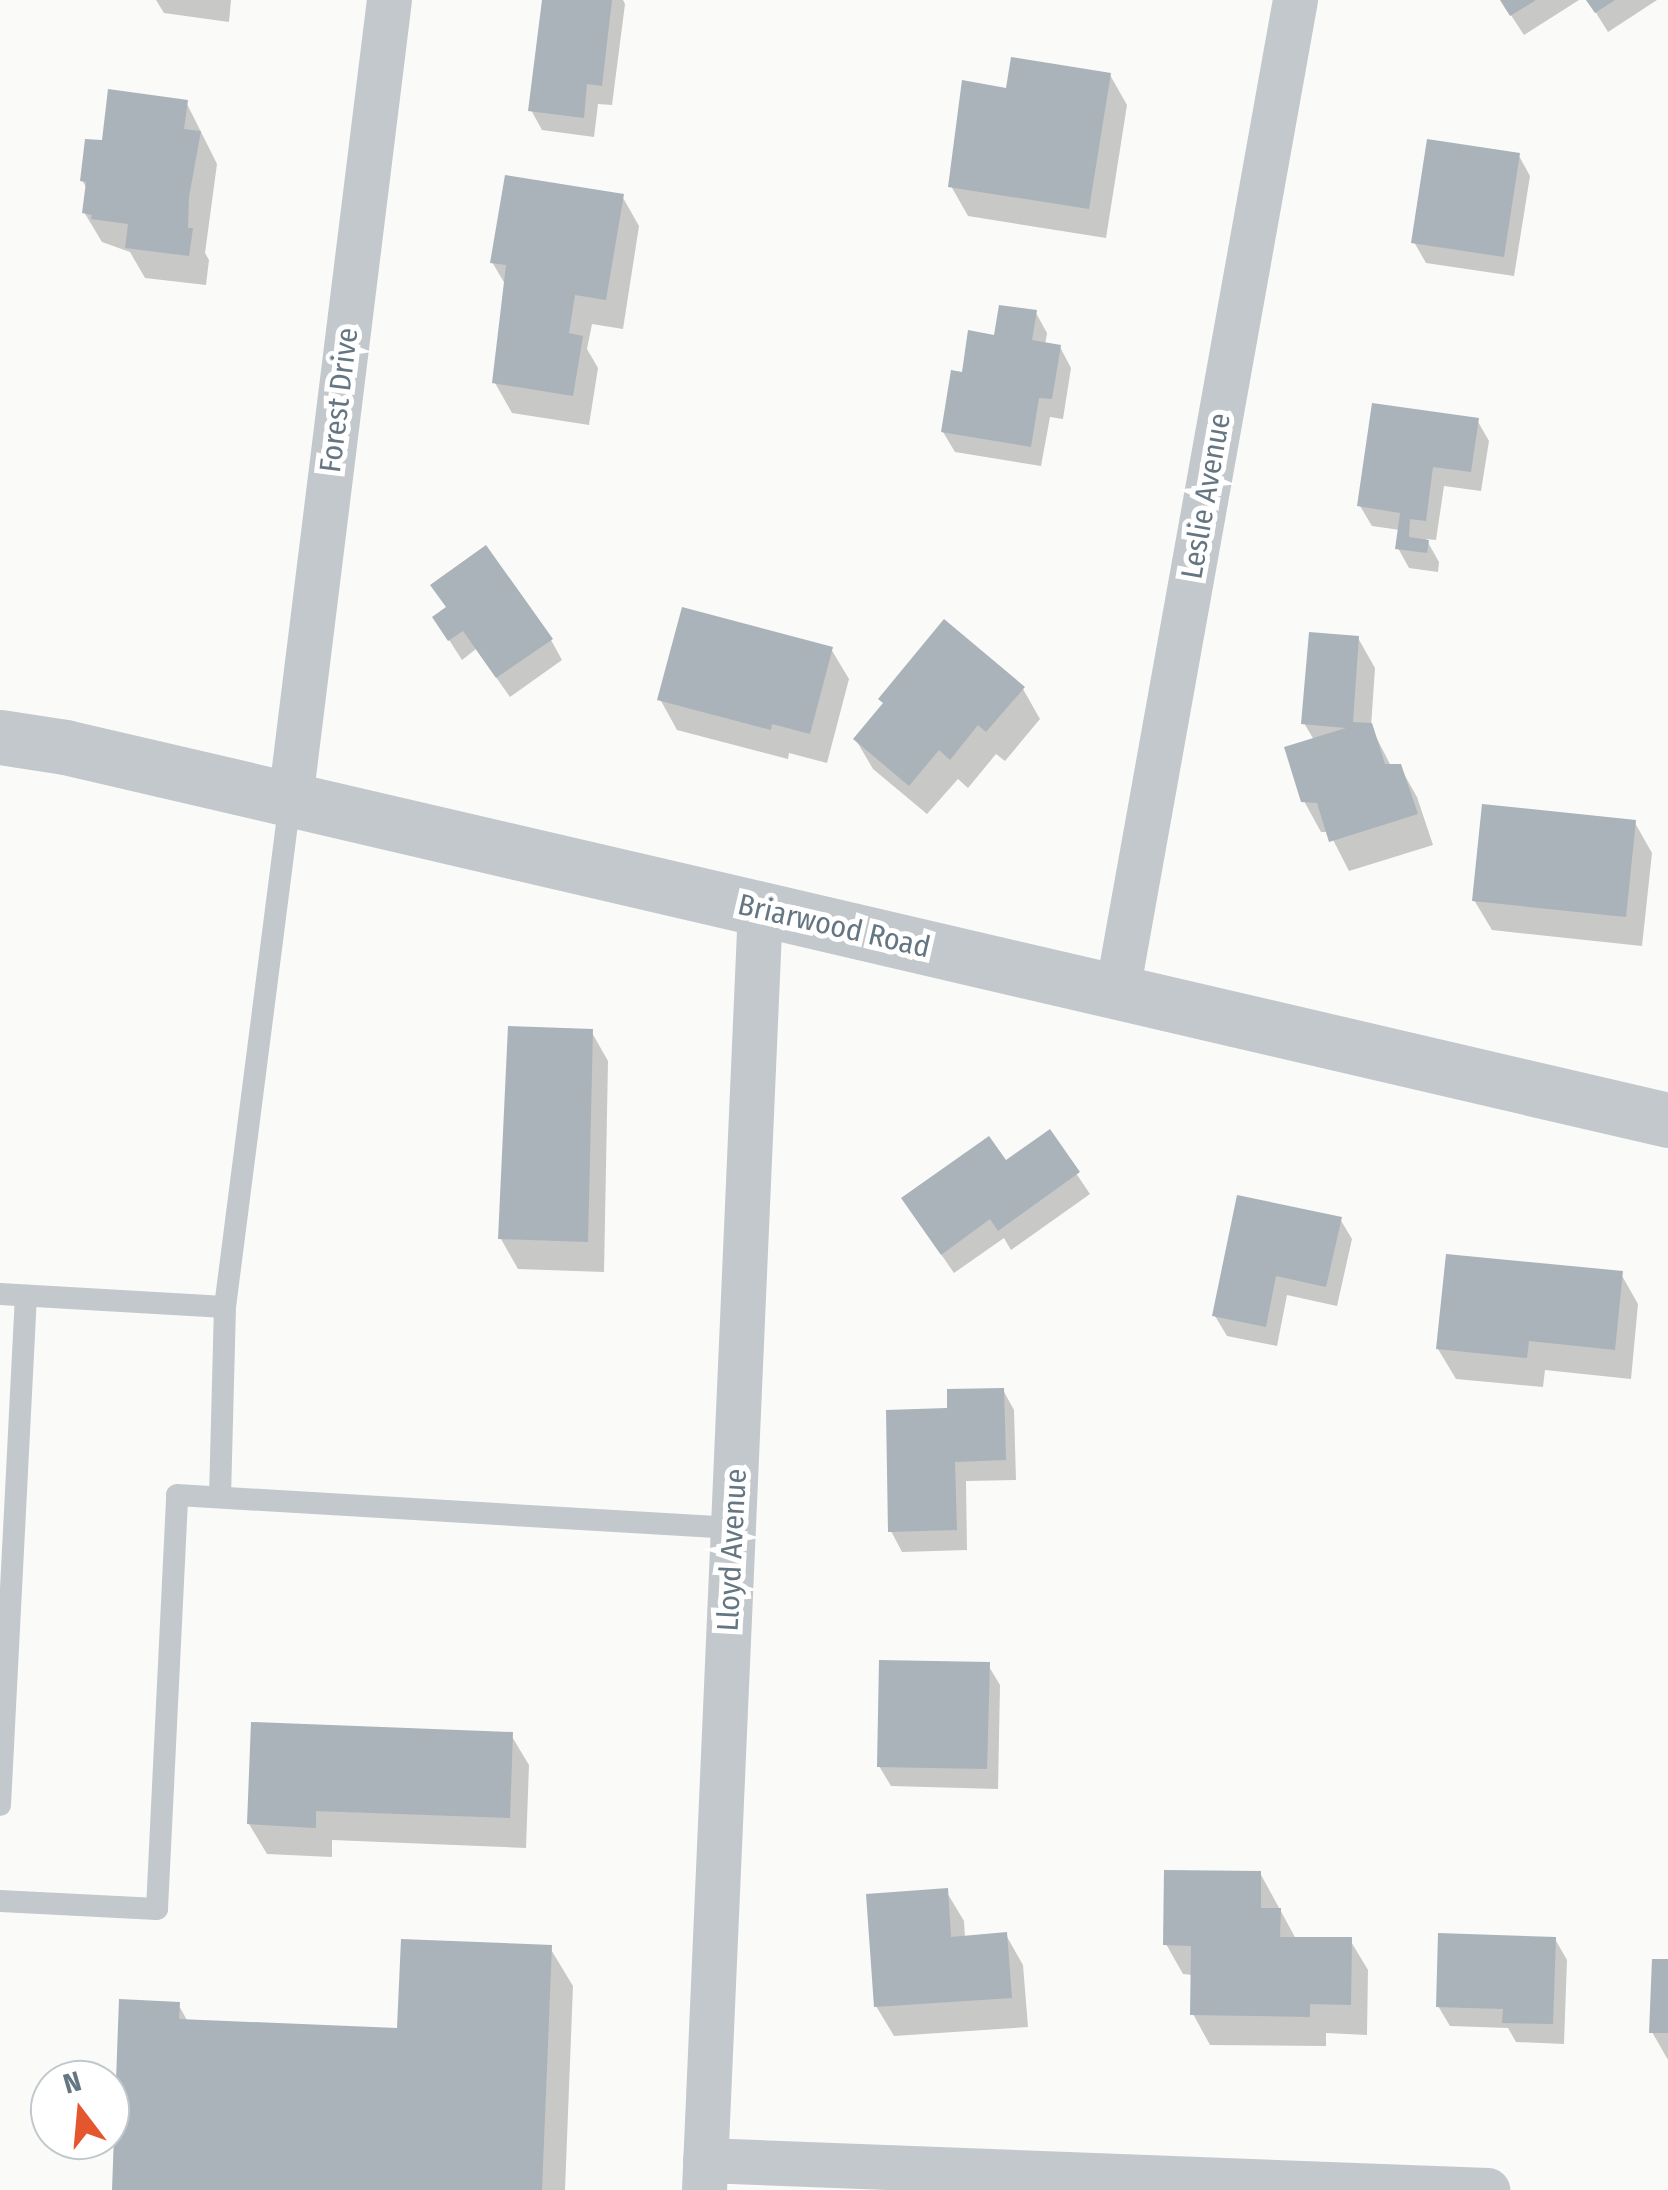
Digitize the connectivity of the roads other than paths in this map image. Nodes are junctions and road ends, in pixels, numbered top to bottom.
1 (389, 0) edge
2 (1295, 0) edge
3 (0, 737) edge
4 (290, 800) junction
5 (760, 909) junction
6 (1117, 991) junction
7 (1668, 1120) edge
8 (0, 1294) edge
9 (26, 1296) junction
10 (225, 1307) junction
11 (220, 1497) junction
12 (733, 1528) junction
13 (0, 1805) edge
14 (0, 1902) edge
15 (704, 2175) edge
16 (1487, 2190) edge

1 - 4 street, Forest Drive
2 - 6 street, Leslie Avenue
3 - 4 street, Briarwood Road
4 - 5 street, Briarwood Road
4 - 10 lane
5 - 6 street, Briarwood Road
5 - 12 street, Lloyd Avenue
6 - 7 street, Briarwood Road
8 - 9 lane
9 - 10 lane
9 - 13 lane
10 - 11 lane
11 - 12 lane
11 - 14 lane
12 - 15 street, Lloyd Avenue
15 - 16 street

